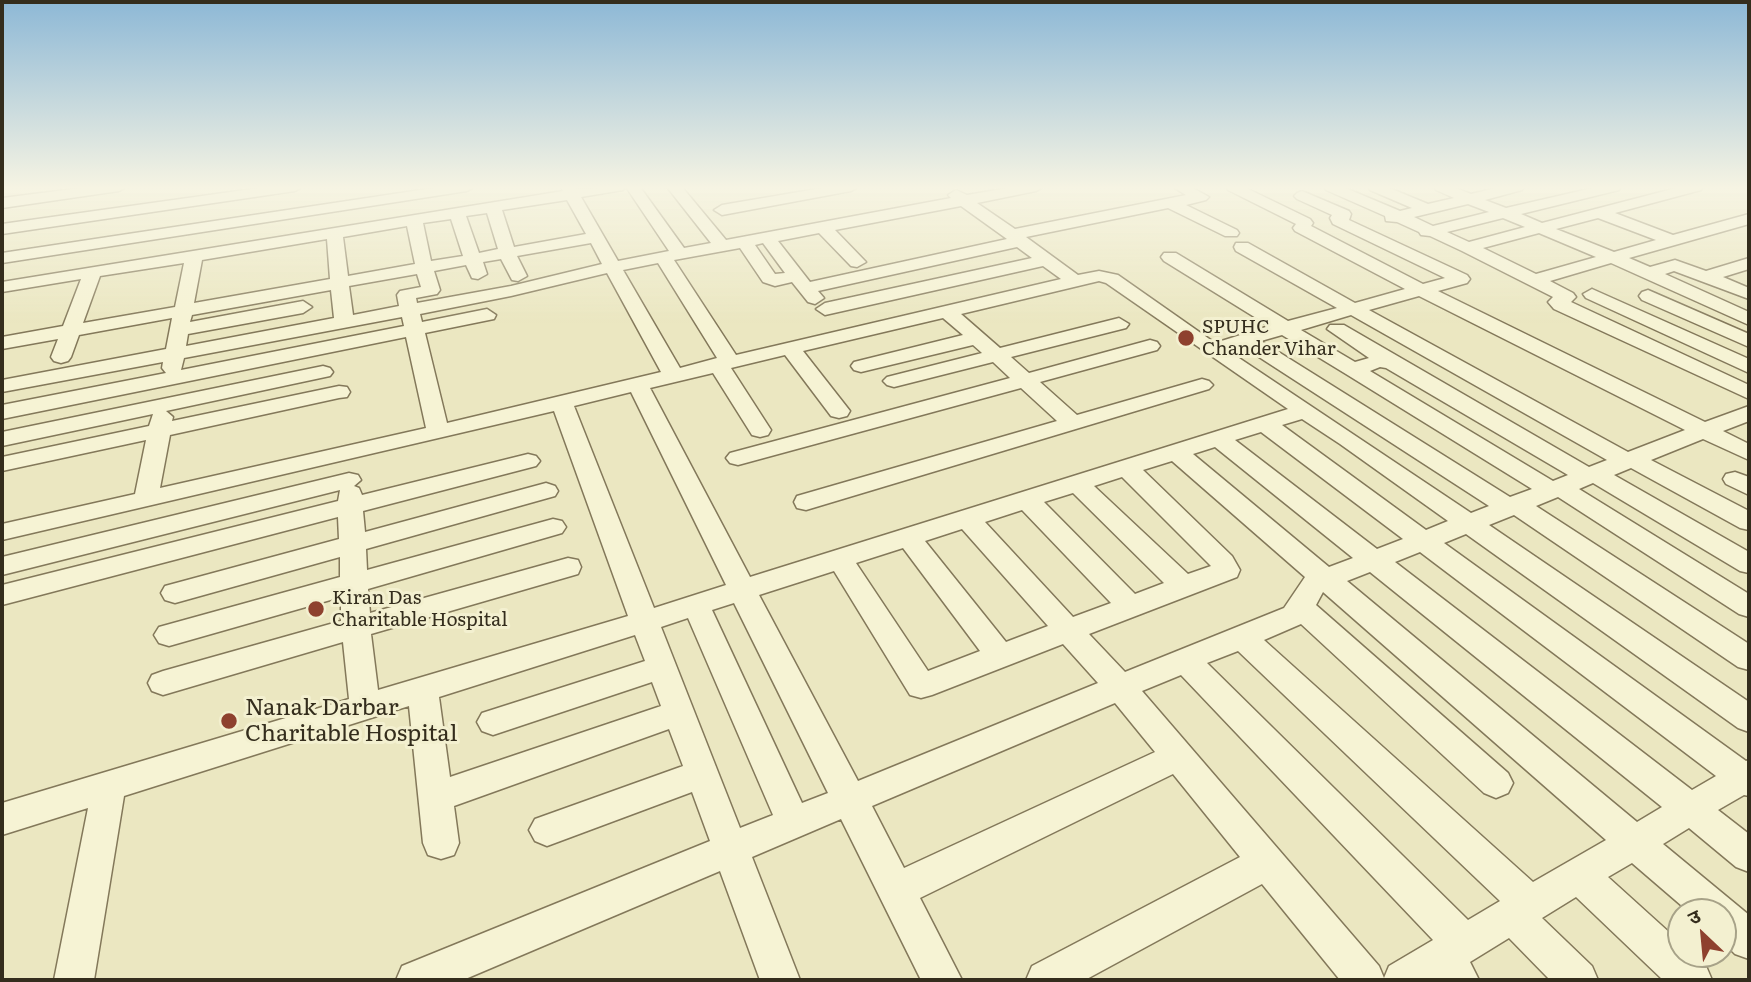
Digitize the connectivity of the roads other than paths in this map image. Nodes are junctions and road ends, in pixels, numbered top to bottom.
1 (334, 232) edge
2 (132, 233) edge
3 (161, 233) edge
4 (329, 233) edge
5 (417, 233) edge
6 (464, 233) edge
7 (501, 233) edge
8 (594, 233) edge
9 (659, 233) edge
10 (711, 233) edge
11 (790, 233) edge
12 (829, 233) edge
13 (1009, 233) edge
14 (1035, 233) edge
15 (1227, 233) edge
16 (1310, 233) edge
17 (1364, 233) edge
18 (1425, 233) edge
19 (1436, 233) edge
20 (1522, 233) edge
21 (1552, 233) edge
22 (1651, 233) edge
23 (1701, 233) edge
24 (596, 237) junction
25 (766, 237) junction
26 (130, 238) junction
27 (1016, 238) junction
28 (1673, 241) junction
29 (744, 242) junction
30 (1385, 243) junction
31 (722, 246) junction
32 (1468, 247) junction
33 (507, 253) junction
34 (194, 255) junction
35 (672, 255) junction
36 (1170, 257) dead end
37 (2, 258) edge
38 (1613, 258) junction
39 (1046, 260) junction
40 (857, 262) dead end
41 (1749, 263) edge
42 (475, 266) junction
43 (612, 267) junction
44 (424, 268) junction
45 (93, 271) junction
46 (1650, 273) junction
47 (518, 276) dead end
48 (1706, 277) junction
49 (1534, 280) junction
50 (1075, 281) junction
51 (801, 282) junction
52 (2, 287) edge
53 (1421, 290) junction
54 (1746, 290) edge
55 (341, 291) junction
56 (1592, 294) dead end
57 (1648, 296) dead end
58 (1355, 308) junction
59 (409, 309) junction
60 (825, 309) junction
61 (947, 311) junction
62 (487, 315) dead end
63 (1749, 318) edge
64 (182, 320) junction
65 (344, 321) junction
66 (1119, 324) dead end
67 (1283, 328) junction
68 (1338, 329) dead end
69 (414, 330) junction
70 (70, 331) junction
71 (847, 334) junction
72 (977, 338) junction
73 (1749, 341) edge
74 (2, 343) edge
75 (1150, 346) dead end
76 (790, 348) junction
77 (175, 353) junction
78 (996, 355) junction
79 (61, 357) dead end
80 (724, 363) junction
81 (1392, 363) junction
82 (861, 366) dead end
83 (1749, 367) edge
84 (1353, 370) junction
85 (323, 372) dead end
86 (673, 375) junction
87 (170, 378) junction
88 (894, 381) dead end
89 (1026, 381) junction
90 (637, 384) junction
91 (1202, 385) dead end
92 (2, 386) edge
93 (339, 392) dead end
94 (562, 402) junction
95 (165, 405) junction
96 (839, 411) dead end
97 (1304, 411) junction
98 (1747, 411) edge
99 (2, 412) edge
100 (1073, 423) junction
101 (1265, 424) junction
102 (761, 430) dead end
103 (1704, 430) junction
104 (160, 431) junction
105 (438, 432) junction
106 (2, 439) edge
107 (1219, 439) junction
108 (1176, 452) junction
109 (1749, 453) edge
110 (738, 458) dead end
111 (1629, 460) junction
112 (528, 461) dead end
113 (2, 464) edge
114 (1126, 467) junction
115 (1591, 475) junction
116 (349, 480) junction
117 (1076, 482) junction
118 (1555, 489) junction
119 (546, 491) dead end
120 (1026, 498) junction
121 (146, 499) junction
122 (806, 502) dead end
123 (1512, 505) junction
124 (966, 517) junction
125 (1464, 522) junction
126 (1749, 522) edge
127 (553, 527) dead end
128 (2, 532) edge
129 (908, 537) junction
130 (1422, 540) junction
131 (353, 545) junction
132 (840, 559) junction
133 (1373, 559) junction
134 (1749, 564) edge
135 (2, 566) edge
136 (568, 567) dead end
137 (1326, 579) junction
138 (354, 583) junction
139 (1183, 586) junction
140 (742, 590) junction
141 (175, 593) dead end
142 (2, 595) edge
143 (696, 605) junction
144 (1130, 606) junction
145 (1301, 607) junction
146 (1749, 607) edge
147 (645, 621) junction
148 (356, 628) junction
149 (1069, 630) junction
150 (169, 635) dead end
151 (1242, 636) junction
152 (1000, 656) junction
153 (1749, 659) edge
154 (1185, 660) junction
155 (662, 667) junction
156 (163, 683) dead end
157 (1121, 688) junction
158 (423, 690) junction
159 (365, 708) junction
160 (679, 713) junction
161 (1749, 719) edge
162 (493, 722) dead end
163 (1178, 756) junction
164 (702, 774) junction
165 (1747, 778) edge
166 (1496, 783) dead end
167 (109, 785) junction
168 (436, 797) junction
169 (850, 802) junction
170 (1690, 810) junction
171 (2, 819) edge
172 (794, 823) junction
173 (547, 830) dead end
174 (1635, 842) junction
175 (441, 843) dead end
176 (730, 847) junction
177 (1749, 855) edge
178 (1266, 862) junction
179 (1579, 875) junction
180 (897, 890) junction
181 (1701, 898) edge
182 (1521, 910) junction
183 (1454, 961) edge
184 (70, 978) edge
185 (416, 980) edge
186 (780, 980) edge
187 (942, 980) edge
188 (1046, 980) edge
189 (1365, 980) edge
190 (1403, 980) edge
191 (1578, 980) edge
192 (1692, 980) edge

1 - 55 street
2 - 26 street
3 - 26 street
4 - 34 street
5 - 44 street
6 - 42 street
7 - 33 street
8 - 24 street
9 - 35 street
10 - 31 street
11 - 25 street
12 - 40 street
13 - 27 street
14 - 27 street
15 - 58 street
16 - 53 street
17 - 30 street
18 - 30 street
19 - 32 street
20 - 32 street
21 - 38 street
22 - 28 street
23 - 28 street
24 - 33 street
24 - 43 street
25 - 29 street
25 - 51 street
26 - 37 street
27 - 39 street
27 - 51 street
28 - 38 street
29 - 31 street
29 - 51 street
30 - 53 street
31 - 35 street
32 - 49 street
33 - 42 street
33 - 47 street
34 - 45 street
34 - 64 street
35 - 43 street
35 - 80 street
36 - 67 street
38 - 46 street
38 - 49 street
39 - 50 street
39 - 60 street
41 - 48 street
42 - 44 street
43 - 59 street
43 - 86 street
44 - 55 street
44 - 59 street
45 - 52 street
45 - 70 street
46 - 48 street
46 - 63 street
48 - 54 street
49 - 98 street
50 - 61 street
50 - 97 street
51 - 60 street
53 - 58 street
53 - 103 street
55 - 64 street
55 - 65 street
56 - 83 street
57 - 73 street
58 - 67 street
58 - 111 street
59 - 65 street
59 - 69 street
60 - 71 street
61 - 71 street
61 - 72 street
62 - 69 street
64 - 70 street
64 - 77 street
65 - 77 street
66 - 78 street
67 - 84 street
67 - 123 street
68 - 81 street
69 - 87 street
69 - 105 street
70 - 74 street
70 - 79 street
71 - 76 street
72 - 78 street
72 - 82 street
75 - 89 street
76 - 80 street
76 - 96 street
77 - 87 street
77 - 92 street
78 - 88 street
78 - 89 street
80 - 86 street
80 - 102 street
81 - 84 street
81 - 115 street
84 - 118 street
85 - 95 street
86 - 90 street
87 - 95 street
87 - 99 street
89 - 100 street
89 - 110 street
90 - 94 street
90 - 140 street
91 - 100 street
93 - 104 street
94 - 105 street
94 - 147 street
95 - 104 street
95 - 106 street
97 - 101 street
97 - 125 street
98 - 103 street
100 - 122 street
101 - 107 street
101 - 130 street
103 - 109 street
103 - 111 street
104 - 113 street
104 - 121 street
105 - 116 street
107 - 108 street
107 - 133 street
108 - 114 street
108 - 137 street
111 - 115 street
111 - 126 street
112 - 116 street
114 - 117 street
114 - 139 street
115 - 118 street
115 - 134 street
116 - 121 street
116 - 131 street
116 - 135 street
116 - 142 street
117 - 120 street
117 - 139 street
118 - 123 street
118 - 146 street
119 - 131 street
120 - 124 street
120 - 144 street
121 - 128 street
123 - 125 street
123 - 153 street
124 - 129 street
124 - 149 street
125 - 130 street
125 - 161 street
127 - 138 street
129 - 132 street
129 - 152 street
130 - 133 street
130 - 165 street
131 - 138 street
131 - 141 street
132 - 140 street
132 - 152 street
133 - 137 street
133 - 170 street
136 - 148 street
137 - 145 street
137 - 174 street
138 - 148 street
138 - 150 street
139 - 144 street
140 - 143 street
140 - 169 street
143 - 147 street
143 - 172 street
144 - 149 street
145 - 151 street
145 - 166 street
147 - 155 street
147 - 158 street
148 - 156 street
148 - 159 street
149 - 152 street
149 - 157 street
151 - 154 street
151 - 182 street
154 - 157 street
154 - 183 street
155 - 160 street
155 - 162 street
157 - 163 street
157 - 169 street
158 - 159 street
158 - 168 street
159 - 167 street
160 - 164 street
160 - 168 street
163 - 178 street
163 - 180 street
164 - 173 street
164 - 176 street
165 - 170 street
167 - 171 street
167 - 184 street
168 - 175 street
169 - 172 street
169 - 180 street
170 - 174 street
170 - 177 street
172 - 176 street
174 - 179 street
174 - 181 street
176 - 185 street
176 - 186 street
178 - 188 street
178 - 189 street
179 - 182 street
179 - 192 street
180 - 187 street
182 - 183 street
182 - 191 street
183 - 190 street

